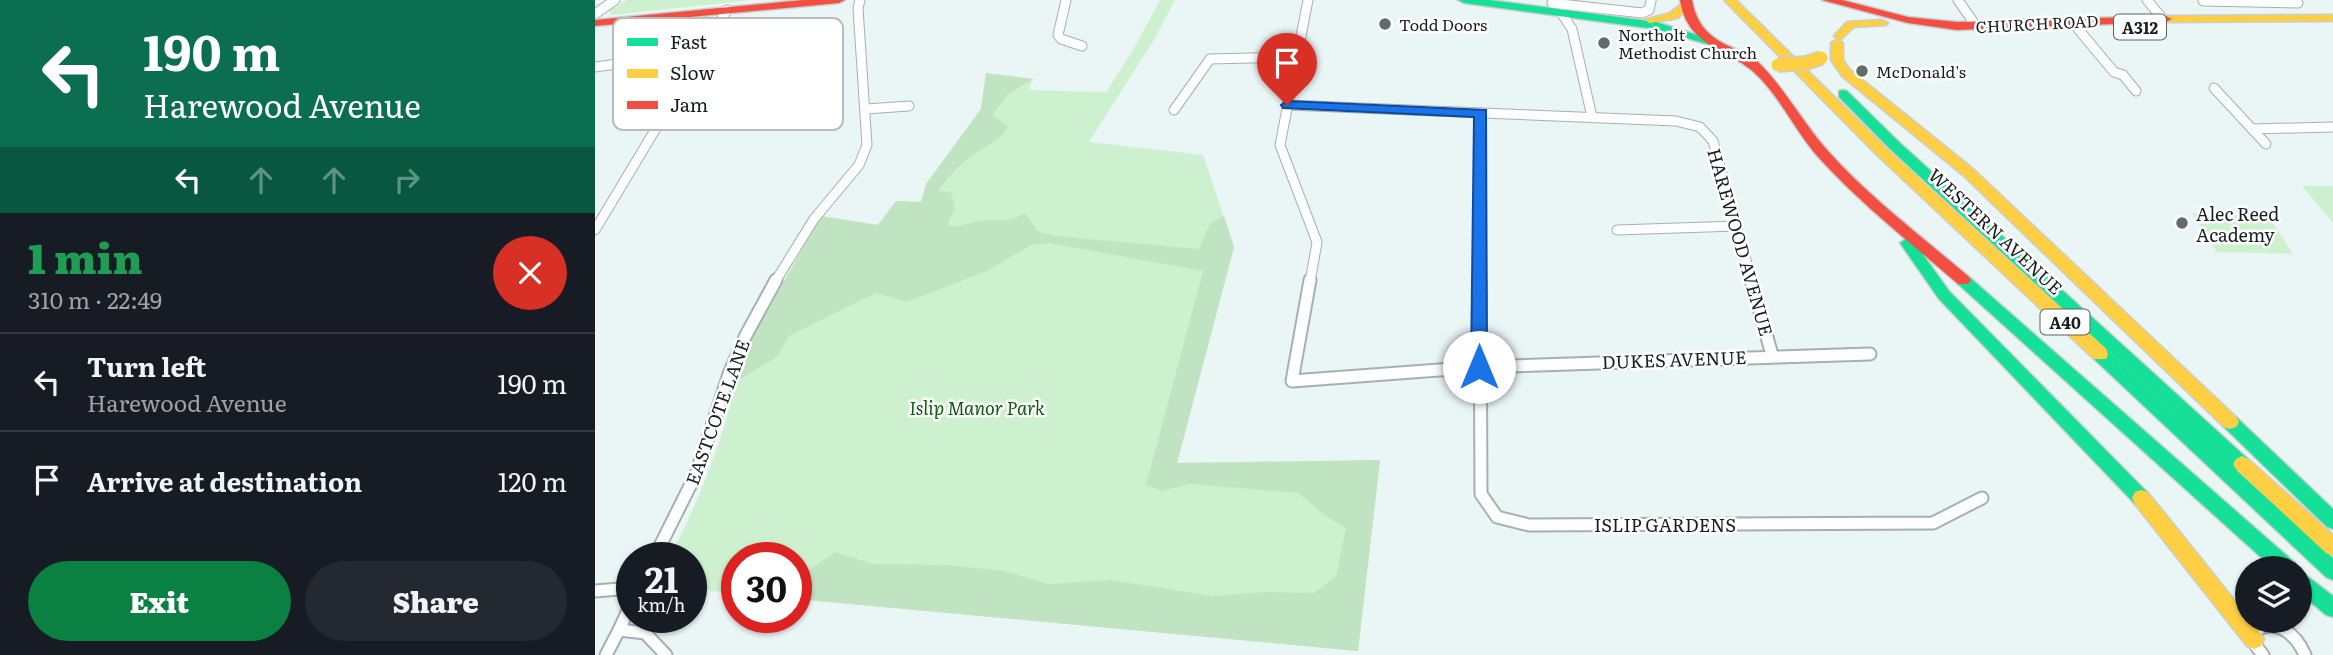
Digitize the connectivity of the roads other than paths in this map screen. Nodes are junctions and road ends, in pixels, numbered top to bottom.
1 (615, 0) edge
2 (839, 0) edge
3 (860, 0) edge
4 (1066, 0) edge
5 (1308, 0) edge
6 (1464, 0) edge
7 (1730, 0) edge
8 (1748, 0) edge
9 (1820, 0) edge
10 (1828, 0) edge
11 (1958, 0) edge
12 (2147, 0) edge
13 (1651, 1) edge
14 (2203, 1) edge
15 (2297, 1) edge
16 (1686, 2) edge
17 (1554, 8) edge
18 (727, 10) junction
19 (595, 14) edge
20 (646, 18) edge
21 (722, 18) edge
22 (1597, 18) junction
23 (2162, 18) junction
24 (2312, 18) junction
25 (2333, 19) edge
26 (613, 21) edge
27 (595, 23) edge
28 (2333, 25) edge
29 (1976, 26) junction
30 (1572, 29) junction
31 (2078, 29) junction
32 (1838, 39) junction
33 (1714, 42) junction
34 (1082, 46) dead end
35 (1741, 55) junction
36 (1296, 57) junction
37 (613, 64) edge
38 (595, 66) edge
39 (2214, 88) dead end
40 (2136, 91) dead end
41 (1287, 105) junction
42 (909, 106) dead end
43 (866, 109) junction
44 (1174, 110) dead end
45 (1481, 113) junction
46 (1592, 117) junction
47 (2333, 127) edge
48 (2252, 129) junction
49 (655, 130) edge
50 (2266, 144) dead end
51 (1885, 213) junction
52 (1737, 226) junction
53 (595, 230) edge
54 (1617, 230) dead end
55 (1870, 354) dead end
56 (1772, 355) junction
57 (1479, 367) junction
58 (1982, 498) dead end
59 (2333, 521) edge
60 (662, 542) edge
61 (2333, 547) edge
62 (2273, 556) edge
63 (2333, 571) edge
64 (616, 589) edge
65 (2312, 590) edge
66 (595, 591) edge
67 (2333, 608) edge
68 (617, 633) edge
69 (645, 633) edge
70 (2254, 639) junction
71 (606, 655) edge
72 (666, 655) edge
73 (2262, 655) edge
74 (2305, 655) edge

1 - 19 street
2 - 18 main road
3 - 43 street, EASTCOTE LANE
4 - 34 street
5 - 36 street
6 - 17 main road, A312
7 - 63 main road, WESTERN AVENUE / A40
8 - 61 main road, WESTERN AVENUE / A40
9 - 32 main road
10 - 29 main road, CHURCH ROAD / A312
11 - 29 street
12 - 23 street
13 - 17 street
14 - 15 street
15 - 24 street
16 - 22 main road, A312
16 - 33 main road, A312
17 - 22 main road, A312
17 - 30 street
18 - 20 main road
18 - 21 street
22 - 30 street
22 - 33 main road, A312
23 - 24 main road, CHURCH ROAD / A312
23 - 29 main road, CHURCH ROAD / A312
24 - 25 main road, CHURCH ROAD / A312
26 - 27 main road
28 - 31 main road, CHURCH ROAD / A312
30 - 46 street
31 - 32 main road, CHURCH ROAD / A312
31 - 40 street
32 - 35 main road, A312, bridge
32 - 59 main road, A40
33 - 35 main road, A312
35 - 51 main road, A40
36 - 41 street
36 - 44 street
37 - 38 street
39 - 48 street
41 - 45 street, HAREWOOD AVENUE
41 - 57 street, DUKES AVENUE
42 - 43 street
43 - 60 street, EASTCOTE LANE
45 - 46 street, HAREWOOD AVENUE
45 - 57 street, ISLIP GARDENS
46 - 52 street, HAREWOOD AVENUE
47 - 48 street
48 - 50 street
49 - 53 street
51 - 62 main road, A40
51 - 70 main road
52 - 54 street
52 - 56 street, HAREWOOD AVENUE
55 - 56 street, DUKES AVENUE
56 - 57 street, DUKES AVENUE
57 - 58 street, ISLIP GARDENS
64 - 66 street
65 - 67 main road
68 - 71 street
69 - 72 street
70 - 73 street
70 - 74 street

